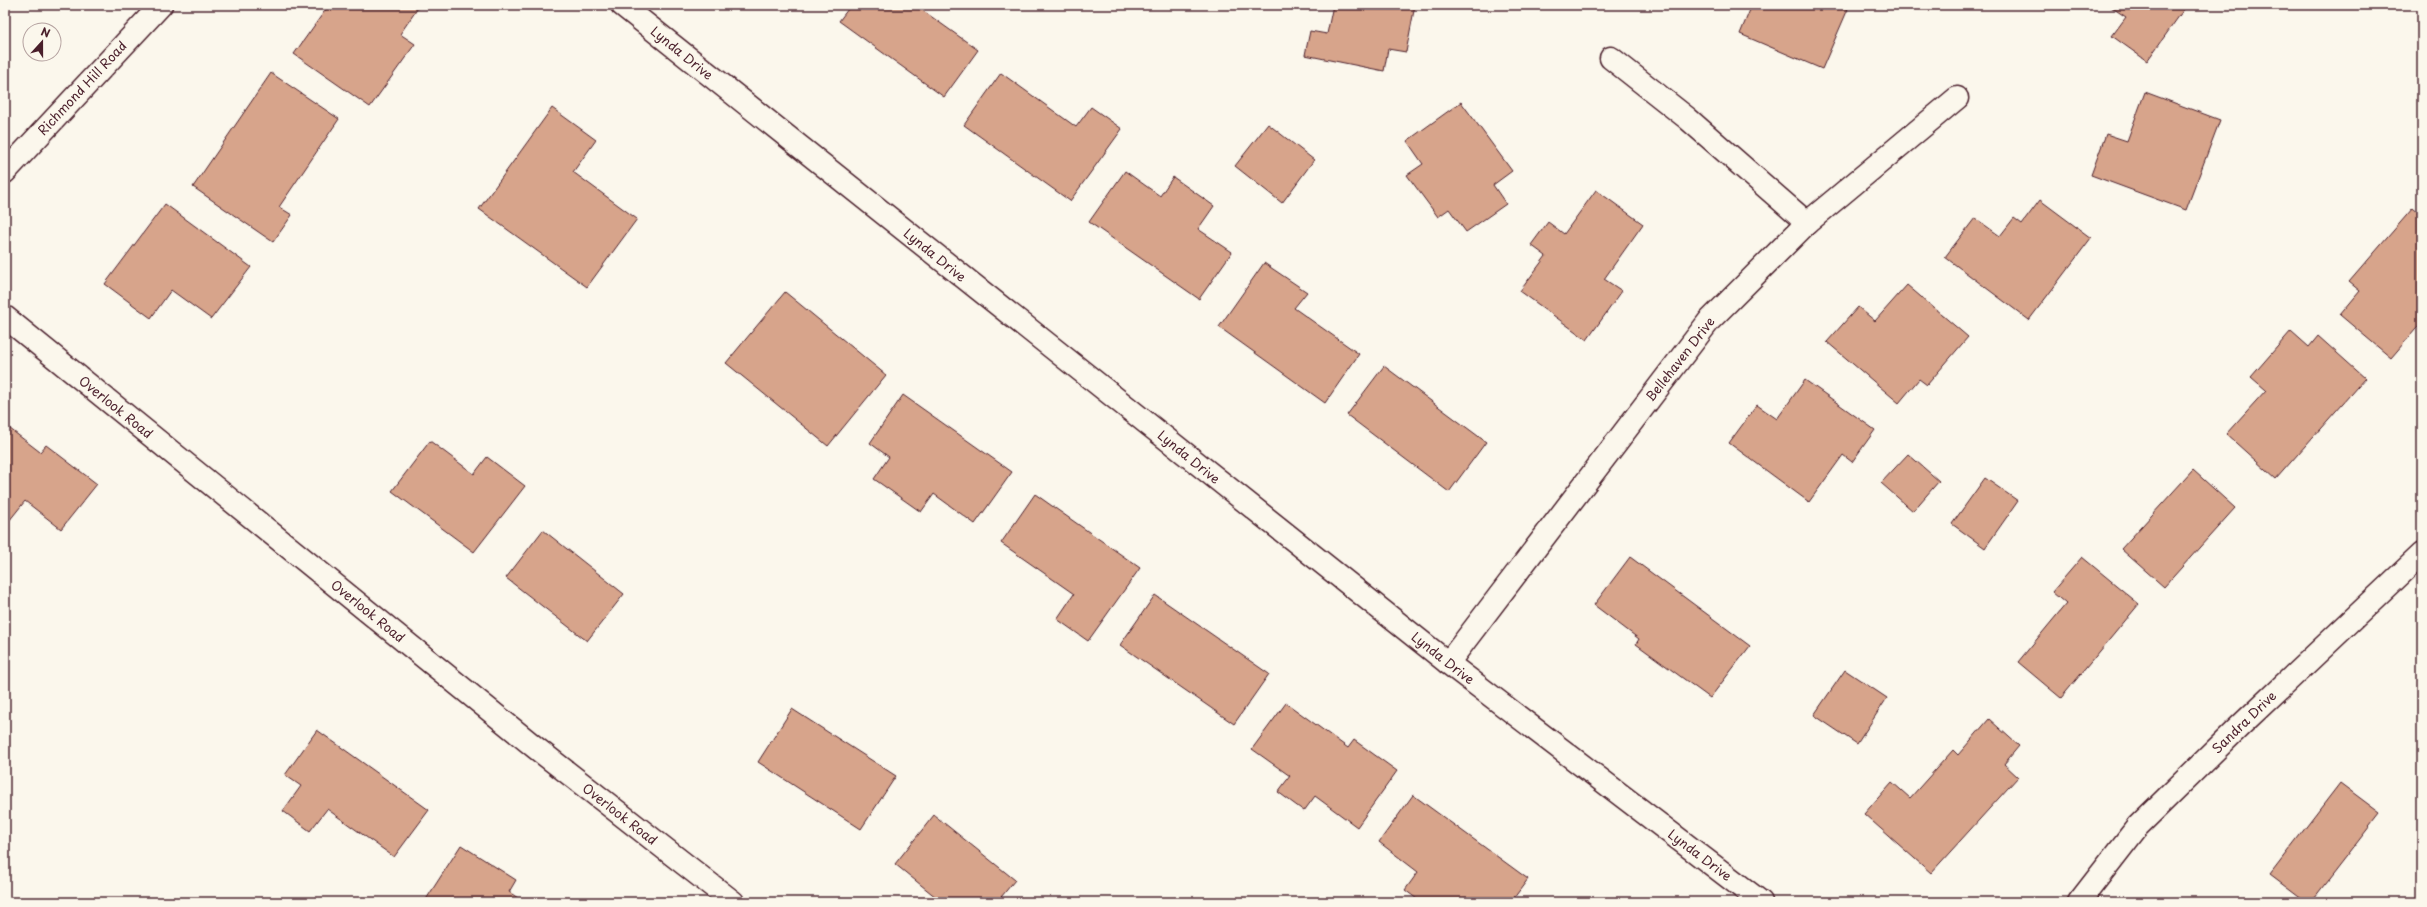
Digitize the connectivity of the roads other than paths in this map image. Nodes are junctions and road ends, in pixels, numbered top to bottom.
1 (160, 5) edge
2 (622, 5) edge
3 (1611, 58) dead end
4 (1957, 98) dead end
5 (5, 172) edge
6 (1807, 223) junction
7 (5, 317) edge
8 (2422, 554) edge
9 (1448, 663) junction
10 (733, 902) edge
11 (1761, 902) edge
12 (2079, 902) edge

1 - 5 street, Richmond Hill Road
2 - 9 street, Lynda Drive
3 - 6 street
4 - 6 street, Bellehaven Drive
6 - 9 street, Bellehaven Drive
7 - 10 street, Overlook Road
8 - 12 street, Sandra Drive
9 - 11 street, Lynda Drive

